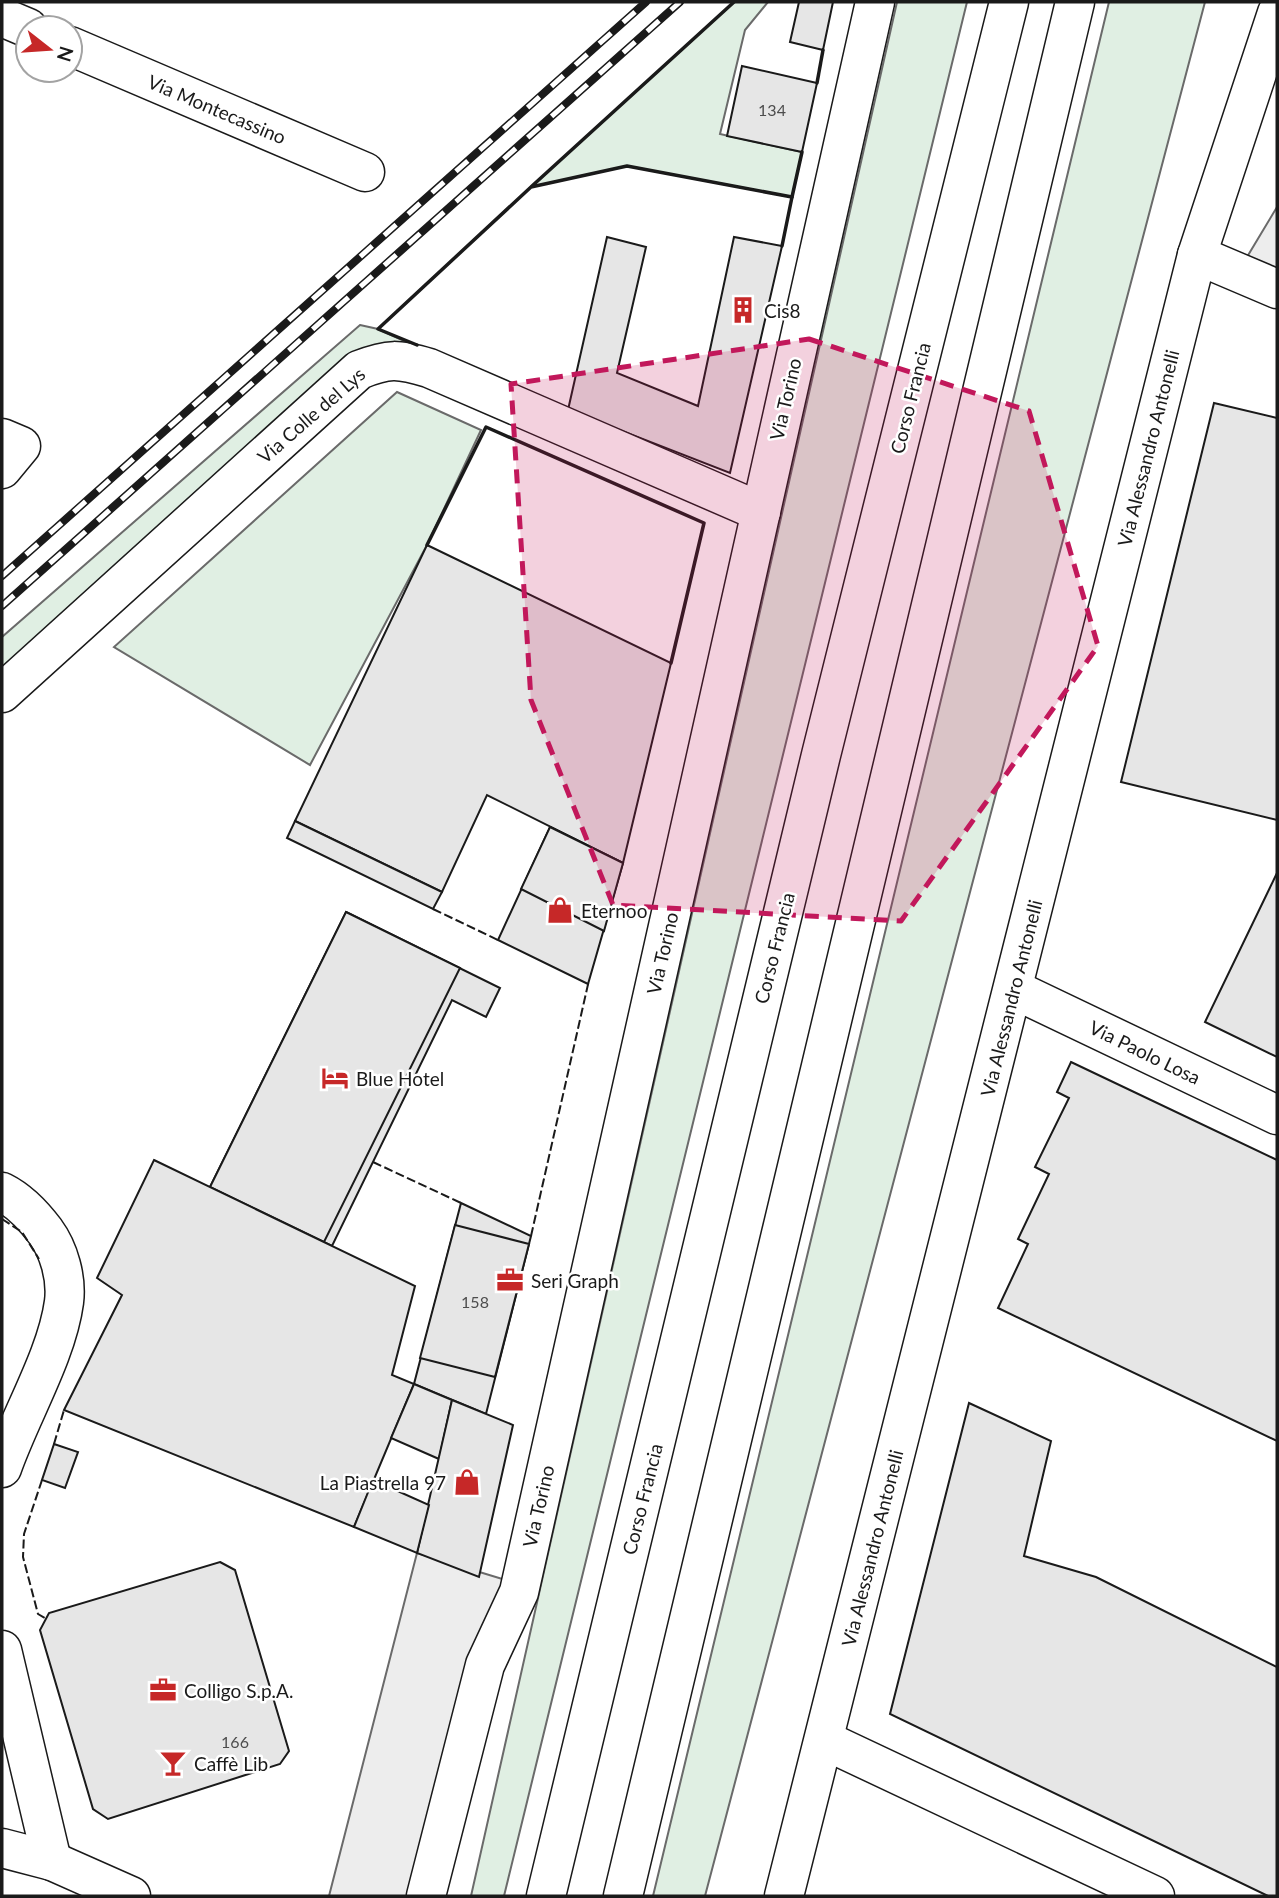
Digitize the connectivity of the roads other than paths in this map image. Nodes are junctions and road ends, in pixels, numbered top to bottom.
1 (876, 2) edge
2 (1009, 2) edge
3 (1072, 11) edge
4 (1277, 13) edge
5 (84, 52) edge
6 (365, 172) dead end
7 (1197, 255) junction
8 (1277, 289) edge
9 (761, 512) junction
10 (2, 693) edge
11 (1013, 989) junction
12 (1277, 1115) edge
13 (2, 1192) edge
14 (2, 1468) edge
15 (2, 1650) edge
16 (824, 1740) junction
17 (2, 1848) edge
18 (52, 1861) junction
19 (131, 1896) edge
20 (426, 1896) edge
21 (546, 1896) edge
22 (624, 1896) edge
23 (785, 1896) edge
24 (1155, 1896) edge

1 - 9 street, Via Torino
2 - 21 street, Corso Francia
3 - 22 street
4 - 7 street, Via Alessandro Antonelli
5 - 6 street, Via Montecassino
7 - 8 street
7 - 11 street, Via Alessandro Antonelli
9 - 10 street, Via Colle del Lys
9 - 20 street, Via Torino
11 - 12 street, Via Paolo Losa
11 - 16 street, Via Alessandro Antonelli
13 - 14 street
15 - 18 street
16 - 23 street, Via Alessandro Antonelli
16 - 24 street
17 - 18 street
18 - 19 street

